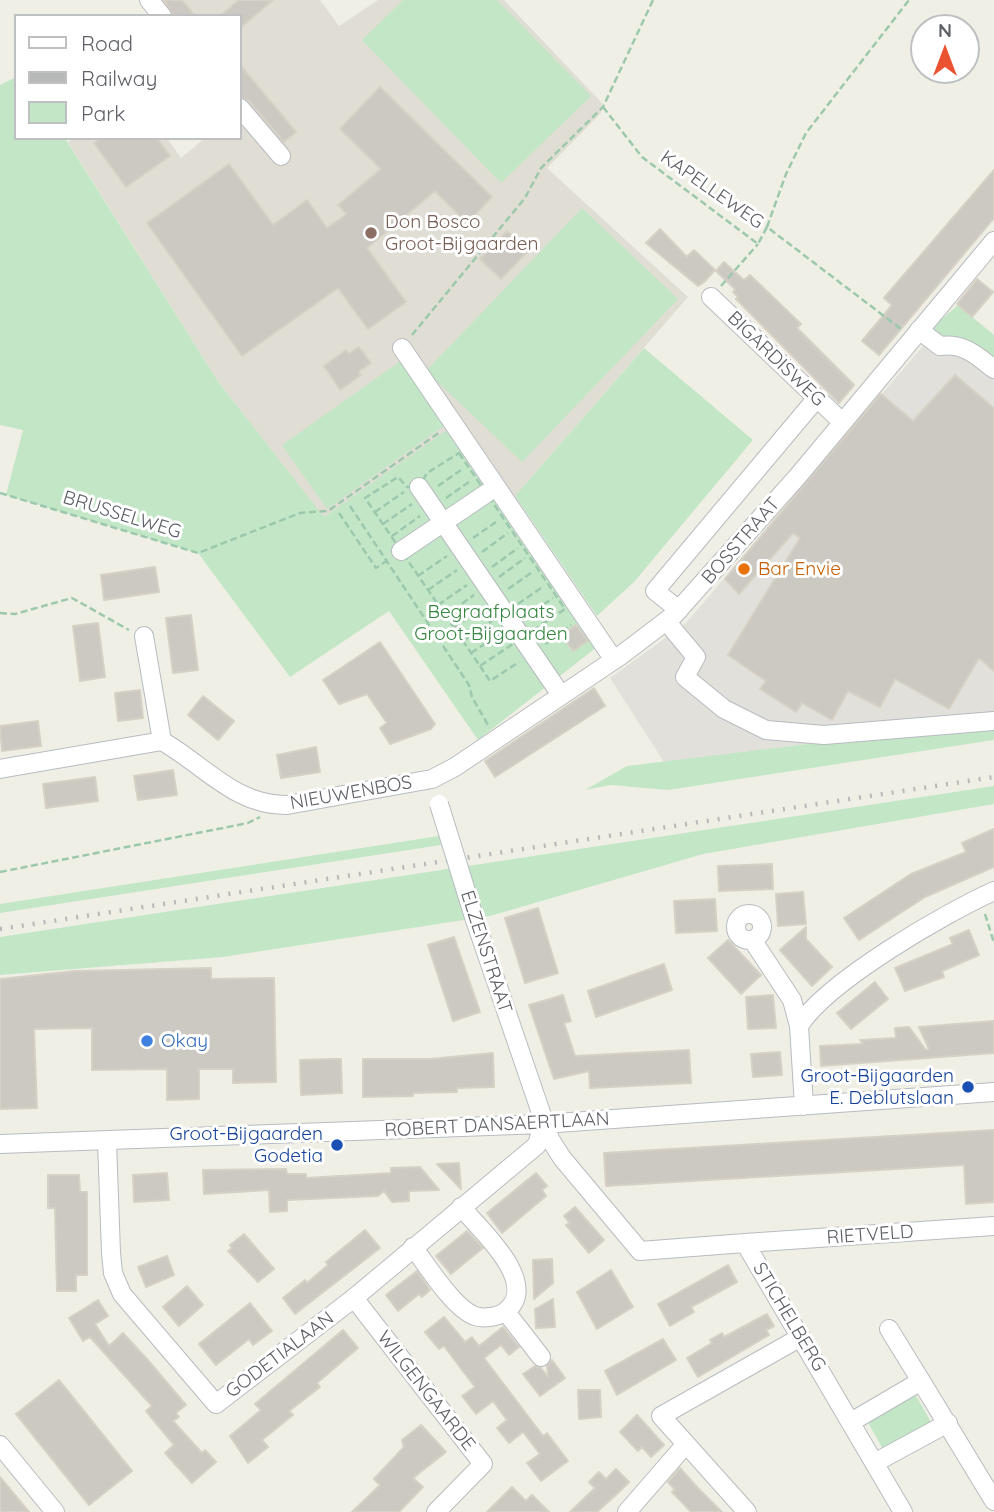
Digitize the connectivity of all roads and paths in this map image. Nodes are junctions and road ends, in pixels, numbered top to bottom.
1 (149, 0) edge
2 (653, 0) edge
3 (909, 0) edge
4 (160, 14) edge
5 (603, 107) junction
6 (242, 110) edge
7 (281, 156) dead end
8 (767, 227) junction
9 (994, 240) edge
10 (758, 244) junction
11 (711, 297) joint
12 (916, 334) junction
13 (402, 348) joint
14 (994, 369) edge
15 (817, 399) junction
16 (841, 421) junction
17 (454, 422) junction
18 (415, 487) joint
19 (0, 492) edge
20 (487, 493) dead end
21 (350, 506) dead end
22 (375, 512) dead end
23 (339, 513) dead end
24 (443, 522) junction
25 (394, 555) junction
26 (0, 613) edge
27 (672, 616) junction
28 (144, 636) joint
29 (614, 660) junction
30 (561, 695) junction
31 (994, 721) edge
32 (498, 739) junction
33 (162, 741) junction
34 (0, 769) edge
35 (432, 779) junction
36 (269, 805) junction
37 (0, 872) edge
38 (987, 894) edge
39 (754, 941) dead end
40 (994, 943) edge
41 (799, 1026) junction
42 (994, 1092) edge
43 (804, 1106) junction
44 (543, 1124) junction
45 (107, 1141) junction
46 (0, 1144) edge
47 (461, 1207) junction
48 (994, 1226) edge
49 (745, 1244) junction
50 (412, 1247) junction
51 (354, 1298) junction
52 (506, 1312) junction
53 (889, 1329) dead end
54 (801, 1337) junction
55 (541, 1357) dead end
56 (921, 1381) junction
57 (851, 1422) junction
58 (948, 1423) junction
59 (685, 1444) junction
60 (0, 1445) edge
61 (876, 1462) junction
62 (994, 1501) edge
63 (55, 1512) edge
64 (436, 1512) edge
65 (627, 1512) edge
66 (747, 1512) edge
67 (903, 1512) edge

1 - 4 street
2 - 5 path
3 - 8 path
5 - 10 path, KAPELLEWEG
5 - 13 path
6 - 7 street
8 - 10 path, KAPELLEWEG
8 - 12 path, KAPELLEWEG
9 - 12 street, BOSSTRAAT
10 - 11 path
11 - 15 street, BIGARDISWEG
12 - 14 street
12 - 16 street, BOSSTRAAT
13 - 17 street
15 - 16 street, BIGARDISWEG
15 - 27 street
16 - 27 street, BOSSTRAAT
17 - 19 path, BRUSSELWEG
17 - 29 street
18 - 22 path
18 - 24 street
20 - 24 street
21 - 25 path
23 - 25 path
24 - 25 street
24 - 30 street
25 - 32 path
26 - 28 path
27 - 29 street, BOSSTRAAT
27 - 31 street
28 - 33 street
29 - 30 street, BOSSTRAAT
30 - 32 street, BOSSTRAAT
32 - 35 street, BOSSTRAAT
33 - 34 street
33 - 36 street, NIEUWENBOS
35 - 36 street, NIEUWENBOS
35 - 44 street, ELZENSTRAAT, bridge
36 - 37 path
38 - 40 path
38 - 41 street
39 - 41 street
41 - 43 street
42 - 43 street, ROBERT DANSAERTLAAN
43 - 44 street, ROBERT DANSAERTLAAN
44 - 45 street, ROBERT DANSAERTLAAN
44 - 47 street, GODETIALAAN
44 - 49 street, STICHELBERG
45 - 46 street, ROBERT DANSAERTLAAN
45 - 51 street, GODETIALAAN
47 - 50 street, GODETIALAAN
47 - 52 street
48 - 49 street, RIETVELD
49 - 54 street, STICHELBERG
50 - 51 street, GODETIALAAN
50 - 52 street
51 - 64 street, WILGENGAARDE
52 - 55 street
53 - 56 street
54 - 57 street, STICHELBERG
54 - 59 street
56 - 57 street
56 - 58 street
57 - 61 street, STICHELBERG
58 - 61 street
58 - 62 street
59 - 65 street
59 - 66 street
60 - 63 street
61 - 67 street, STICHELBERG

